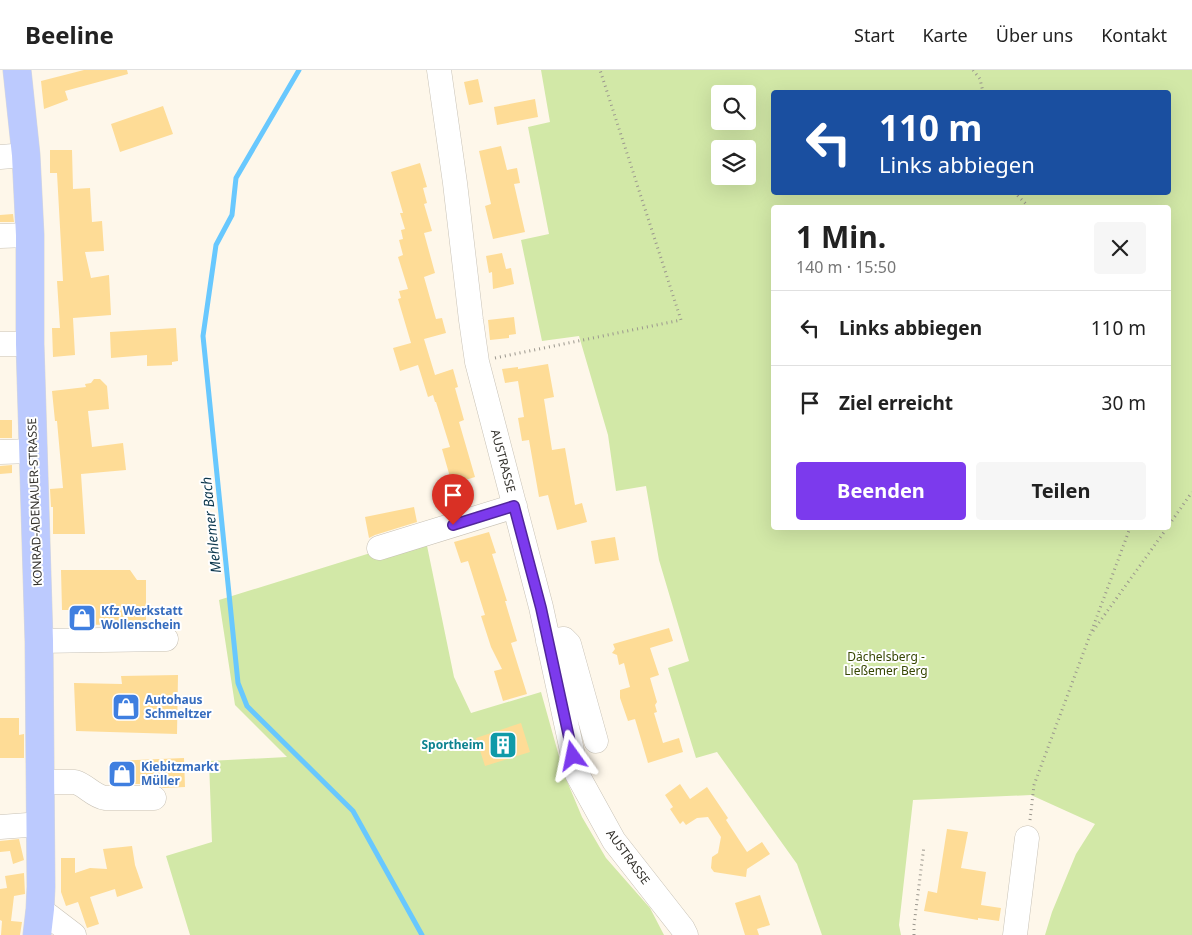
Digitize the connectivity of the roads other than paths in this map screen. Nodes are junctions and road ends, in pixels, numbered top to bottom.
1 (17, 70) edge
2 (439, 70) edge
3 (13, 156) edge
4 (30, 235) junction
5 (0, 236) edge
6 (0, 344) edge
7 (30, 344) junction
8 (33, 451) junction
9 (0, 452) edge
10 (514, 506) junction
11 (379, 548) dead end
12 (166, 639) dead end
13 (40, 641) junction
14 (548, 641) junction
15 (596, 741) dead end
16 (40, 782) junction
17 (154, 798) dead end
18 (41, 824) junction
19 (0, 827) edge
20 (1027, 838) road end
21 (38, 922) edge
22 (74, 935) edge
23 (686, 935) edge
24 (1015, 935) edge

1 - 3 main road, KONRAD-ADENAUER-STRASSE
2 - 10 street, AUSTRASSE
3 - 4 main road, KONRAD-ADENAUER-STRASSE
4 - 5 street
4 - 7 main road, KONRAD-ADENAUER-STRASSE
6 - 7 street
7 - 8 main road, KONRAD-ADENAUER-STRASSE
8 - 9 street
8 - 13 main road, KONRAD-ADENAUER-STRASSE
10 - 11 street
10 - 14 street, AUSTRASSE
12 - 13 street
13 - 16 main road, KONRAD-ADENAUER-STRASSE
14 - 15 street
14 - 23 street, AUSTRASSE
16 - 17 street
16 - 18 main road, KONRAD-ADENAUER-STRASSE
18 - 19 street
18 - 21 main road, KONRAD-ADENAUER-STRASSE
20 - 24 street
21 - 22 street

